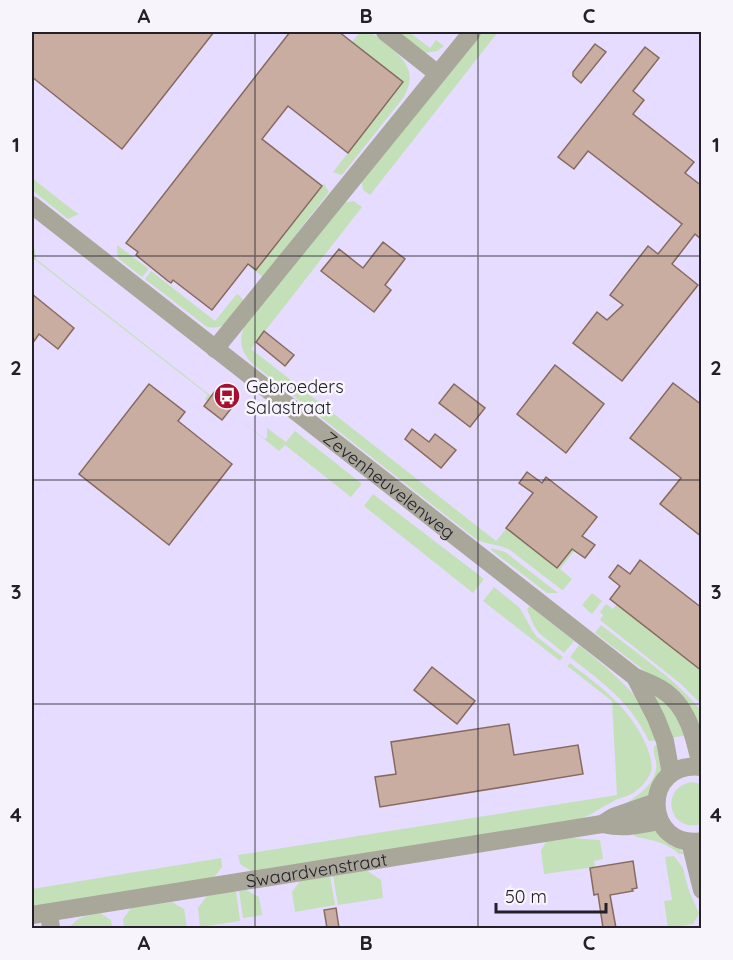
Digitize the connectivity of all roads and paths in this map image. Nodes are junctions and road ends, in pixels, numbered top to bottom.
1 (385, 32) edge
2 (472, 32) edge
3 (438, 74) junction
4 (32, 205) edge
5 (215, 349) junction
6 (635, 677) junction
7 (701, 767) edge
8 (671, 774) junction
9 (656, 802) junction
10 (660, 820) junction
11 (602, 824) junction
12 (696, 841) edge
13 (702, 890) edge
14 (44, 919) edge

1 - 3 street
2 - 3 street
3 - 5 street
4 - 5 street, Zevenheuvelenweg
5 - 6 street, Zevenheuvelenweg
6 - 7 street, Zevenheuvelenweg
6 - 8 street, Zevenheuvelenweg
7 - 8 street
8 - 9 street
9 - 10 street
9 - 11 street, Swaardvenstraat
10 - 11 street, Swaardvenstraat
10 - 12 street
11 - 14 street, Swaardvenstraat
12 - 13 street

